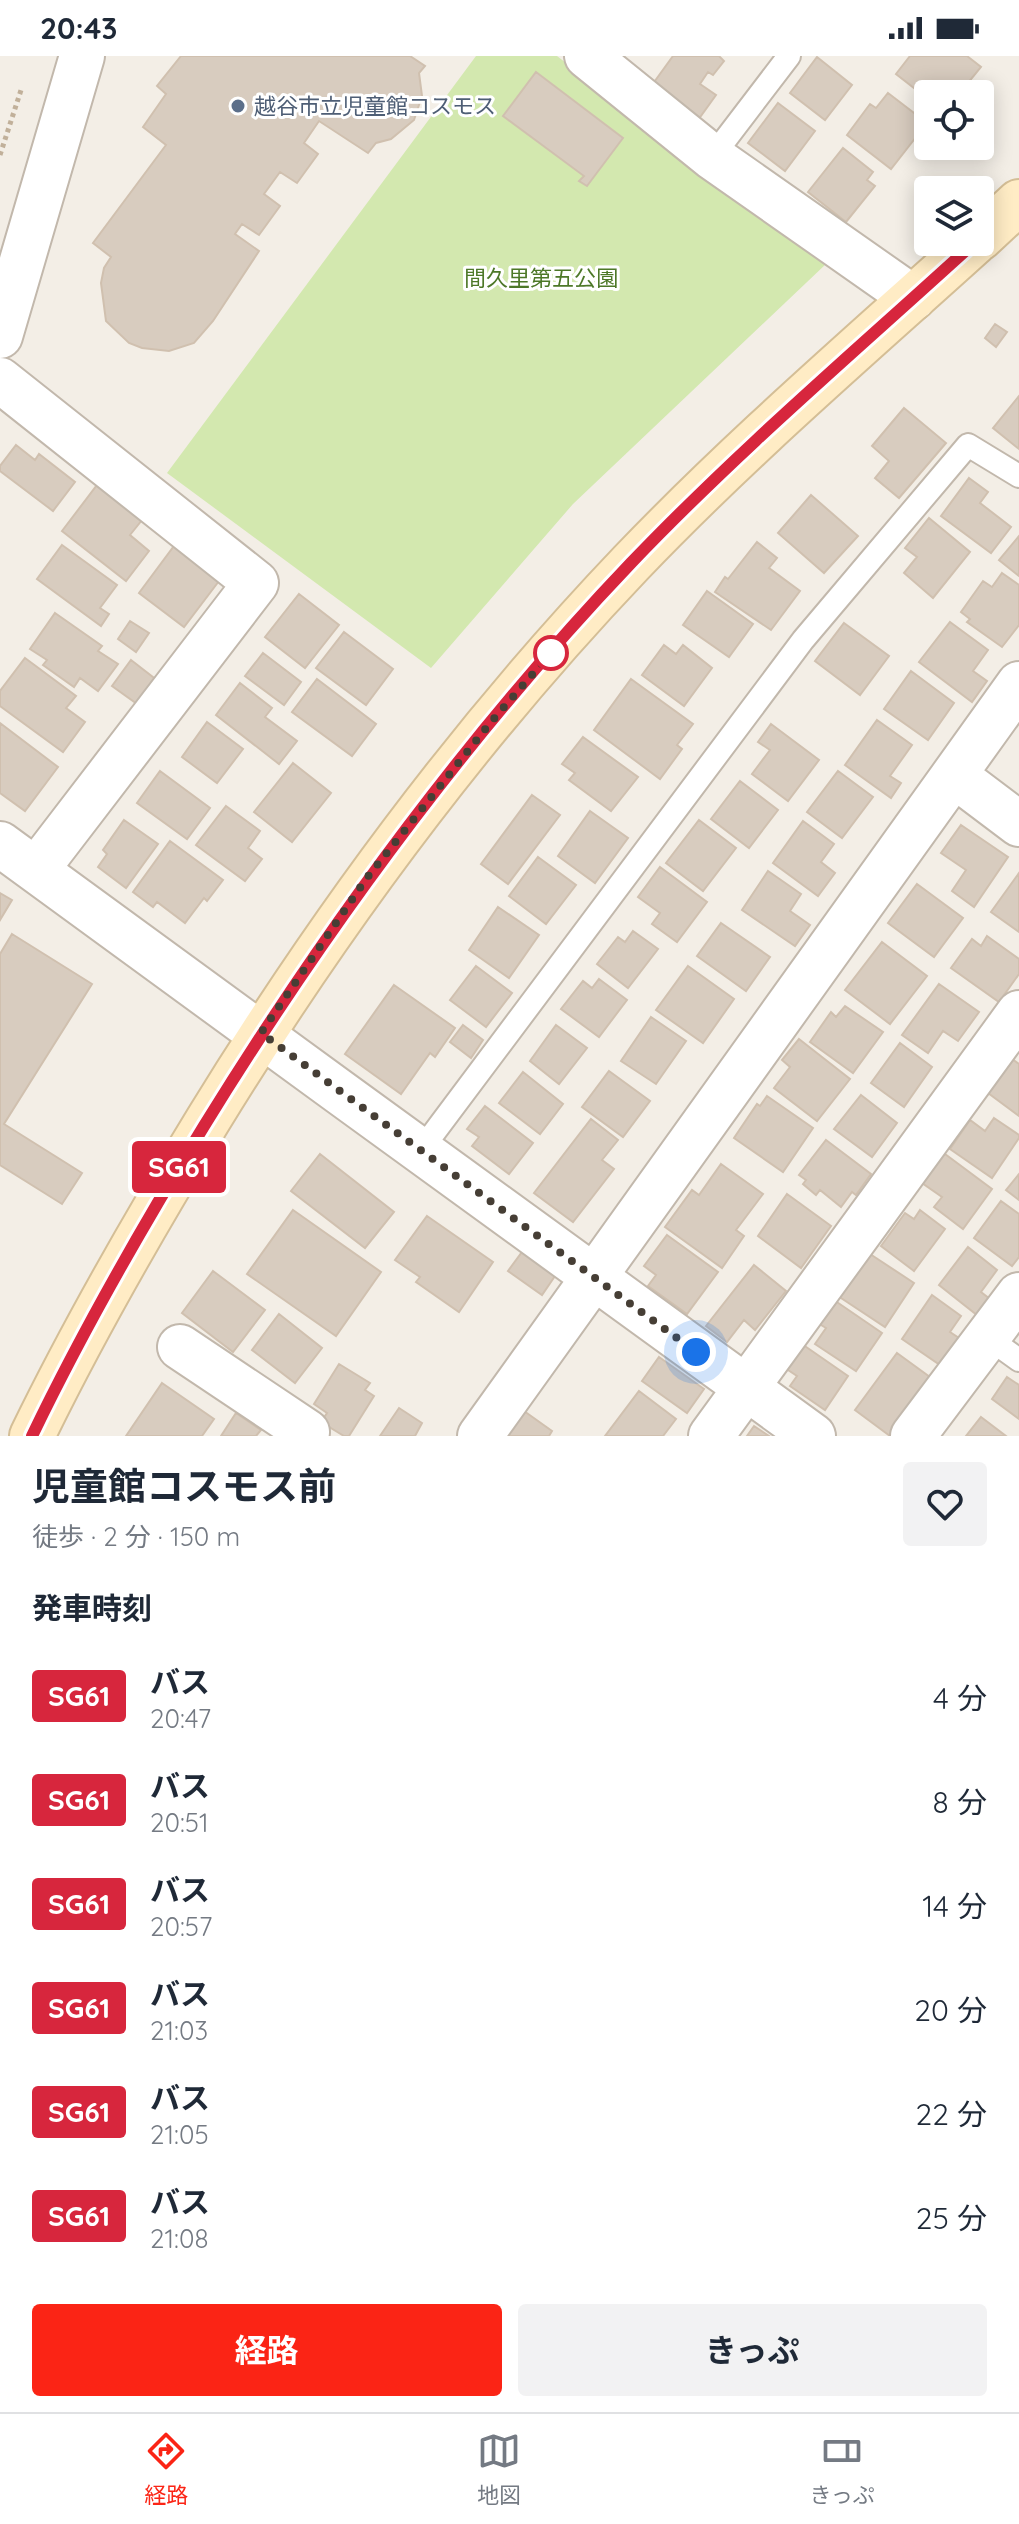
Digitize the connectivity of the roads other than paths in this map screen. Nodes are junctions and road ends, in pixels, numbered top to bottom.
1 (82, 56) edge
2 (587, 56) edge
3 (789, 56) edge
4 (712, 157) junction
5 (1019, 202) edge
6 (994, 225) edge
7 (960, 256) edge
8 (913, 298) junction
9 (0, 336) edge
10 (0, 380) edge
11 (1019, 476) edge
12 (1019, 684) edge
13 (954, 775) junction
14 (1019, 824) edge
15 (0, 844) edge
16 (36, 870) junction
17 (1019, 1013) edge
18 (261, 1033) junction
19 (421, 1150) junction
20 (594, 1279) junction
21 (1019, 1295) edge
22 (180, 1347) dead end
23 (1003, 1349) edge
24 (747, 1388) junction
25 (32, 1436) edge
26 (304, 1436) edge
27 (480, 1436) edge
28 (711, 1436) edge
29 (813, 1436) edge
30 (913, 1436) edge

1 - 9 street
2 - 4 street
3 - 4 lane
4 - 8 street
5 - 6 street
7 - 8 street
8 - 18 street
10 - 16 street
11 - 19 lane
12 - 13 street
13 - 14 street
13 - 20 street
15 - 16 street
16 - 18 street
17 - 24 street
18 - 19 street
18 - 25 street
19 - 20 street
20 - 24 street
20 - 27 street
21 - 23 street
22 - 26 street
23 - 30 street
24 - 28 street
24 - 29 street

